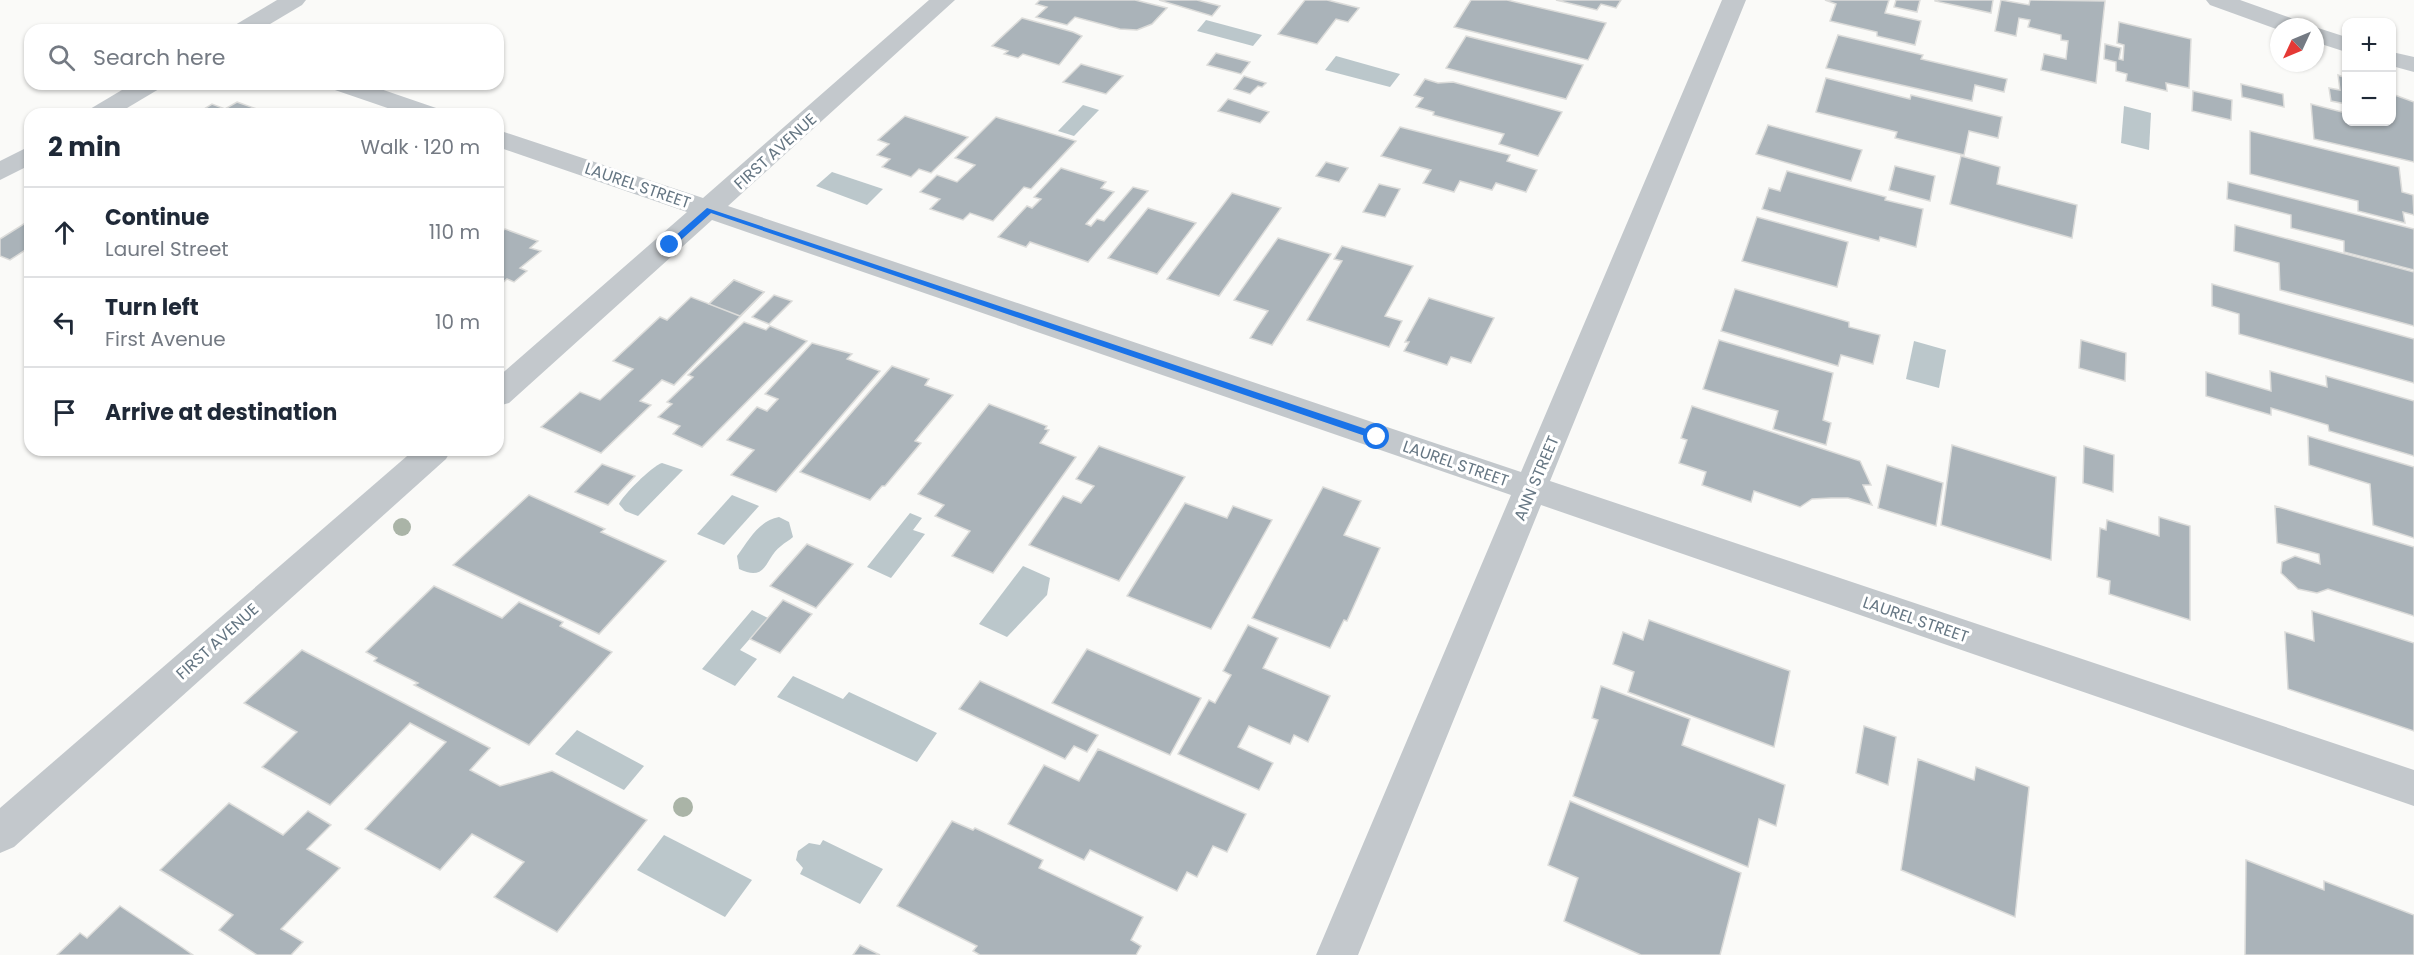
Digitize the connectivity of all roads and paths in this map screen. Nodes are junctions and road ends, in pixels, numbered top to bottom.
1 (294, 0) edge
2 (943, 0) edge
3 (1734, 0) edge
4 (2218, 0) edge
5 (2270, 18) edge
6 (253, 24) edge
7 (2324, 37) edge
8 (2342, 44) edge
9 (2396, 60) edge
10 (2414, 65) edge
11 (140, 90) edge
12 (359, 90) edge
13 (109, 108) edge
14 (412, 108) edge
15 (504, 140) edge
16 (24, 158) edge
17 (0, 172) edge
18 (710, 209) junction
19 (504, 390) edge
20 (428, 456) edge
21 (1532, 489) junction
22 (2414, 788) edge
23 (0, 834) edge
24 (1337, 955) edge

1 - 6 street
2 - 18 street, FIRST AVENUE
3 - 21 street, ANN STREET
4 - 5 street
7 - 8 street
9 - 10 street
11 - 13 street
12 - 14 street
15 - 18 street, LAUREL STREET
16 - 17 street
18 - 19 street, FIRST AVENUE
18 - 21 street, LAUREL STREET
20 - 23 street, FIRST AVENUE
21 - 22 street, LAUREL STREET
21 - 24 street, ANN STREET

